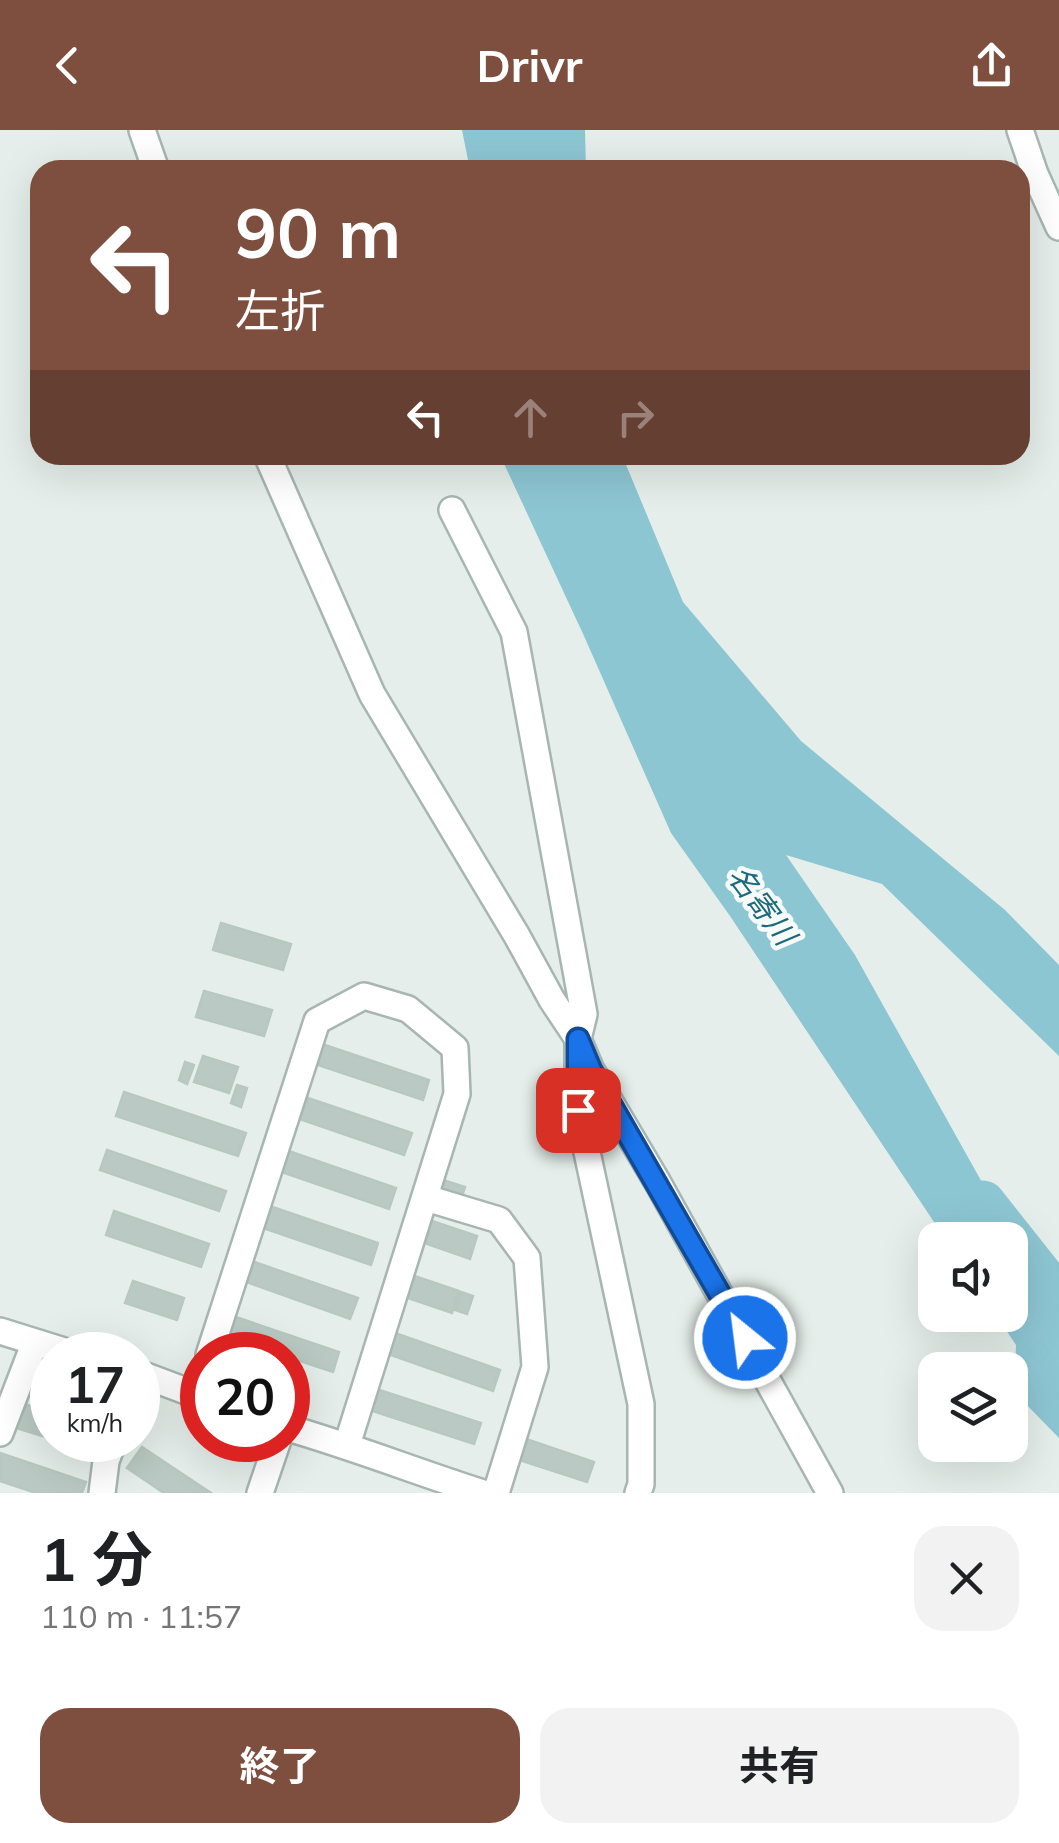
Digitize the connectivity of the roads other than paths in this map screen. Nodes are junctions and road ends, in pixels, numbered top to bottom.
1 (142, 130) edge
2 (1020, 130) edge
3 (152, 160) edge
4 (1059, 227) edge
5 (271, 465) edge
6 (452, 510) dead end
7 (578, 1039) junction
8 (426, 1198) junction
9 (0, 1331) edge
10 (216, 1332) edge
11 (30, 1340) edge
12 (30, 1355) edge
13 (0, 1433) edge
14 (310, 1434) edge
15 (347, 1445) junction
16 (106, 1462) edge
17 (271, 1462) edge
18 (438, 1486) edge
19 (102, 1493) edge
20 (260, 1493) edge
21 (483, 1493) edge
22 (496, 1493) edge
23 (638, 1493) edge
24 (830, 1493) edge

1 - 3 street
2 - 4 street
5 - 7 street
6 - 7 street
7 - 23 street
7 - 24 street
8 - 10 street
8 - 15 street
8 - 22 street
9 - 11 street
12 - 13 street
14 - 15 street
15 - 18 street
16 - 19 street
17 - 20 street
18 - 21 street

